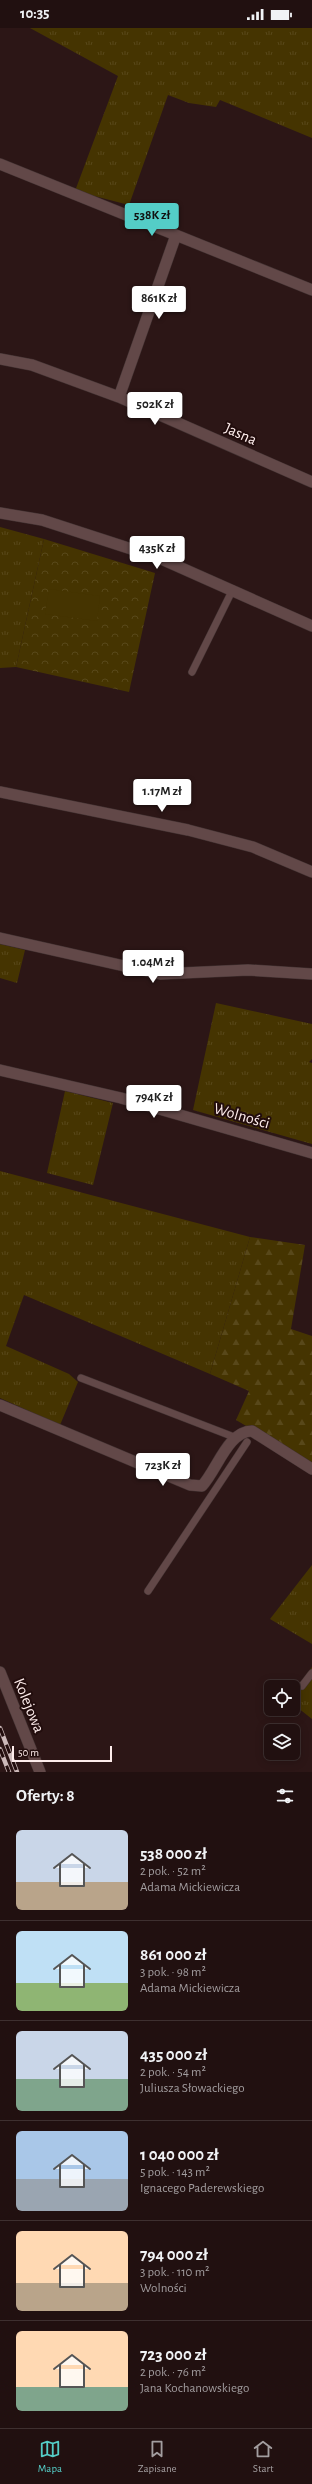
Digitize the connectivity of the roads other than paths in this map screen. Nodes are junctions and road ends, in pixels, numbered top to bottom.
1 (0, 164) edge
2 (176, 235) junction
3 (312, 290) edge
4 (0, 359) edge
5 (119, 397) junction
6 (312, 482) edge
7 (0, 513) edge
8 (233, 589) junction
9 (312, 626) edge
10 (192, 672) dead end
11 (0, 792) edge
12 (312, 872) edge
13 (0, 938) edge
14 (312, 974) edge
15 (0, 1070) edge
16 (312, 1153) edge
17 (81, 1378) dead end
18 (0, 1405) edge
19 (234, 1437) junction
20 (247, 1442) dead end
21 (312, 1469) edge
22 (202, 1486) junction
23 (211, 1497) junction
24 (148, 1591) dead end
25 (0, 1672) edge
26 (312, 1673) edge
27 (302, 1686) dead end
28 (40, 1772) edge

1 - 2 street
2 - 3 street
2 - 5 street
4 - 5 street, Jasna
5 - 6 street, Jasna
7 - 8 street
8 - 9 street
8 - 10 lane
11 - 12 street
13 - 14 street
15 - 16 street, Wolności
17 - 19 lane
18 - 22 street
19 - 21 street
19 - 22 street
20 - 23 lane
22 - 23 lane
23 - 24 lane
25 - 28 street, Kolejowa
26 - 27 lane

